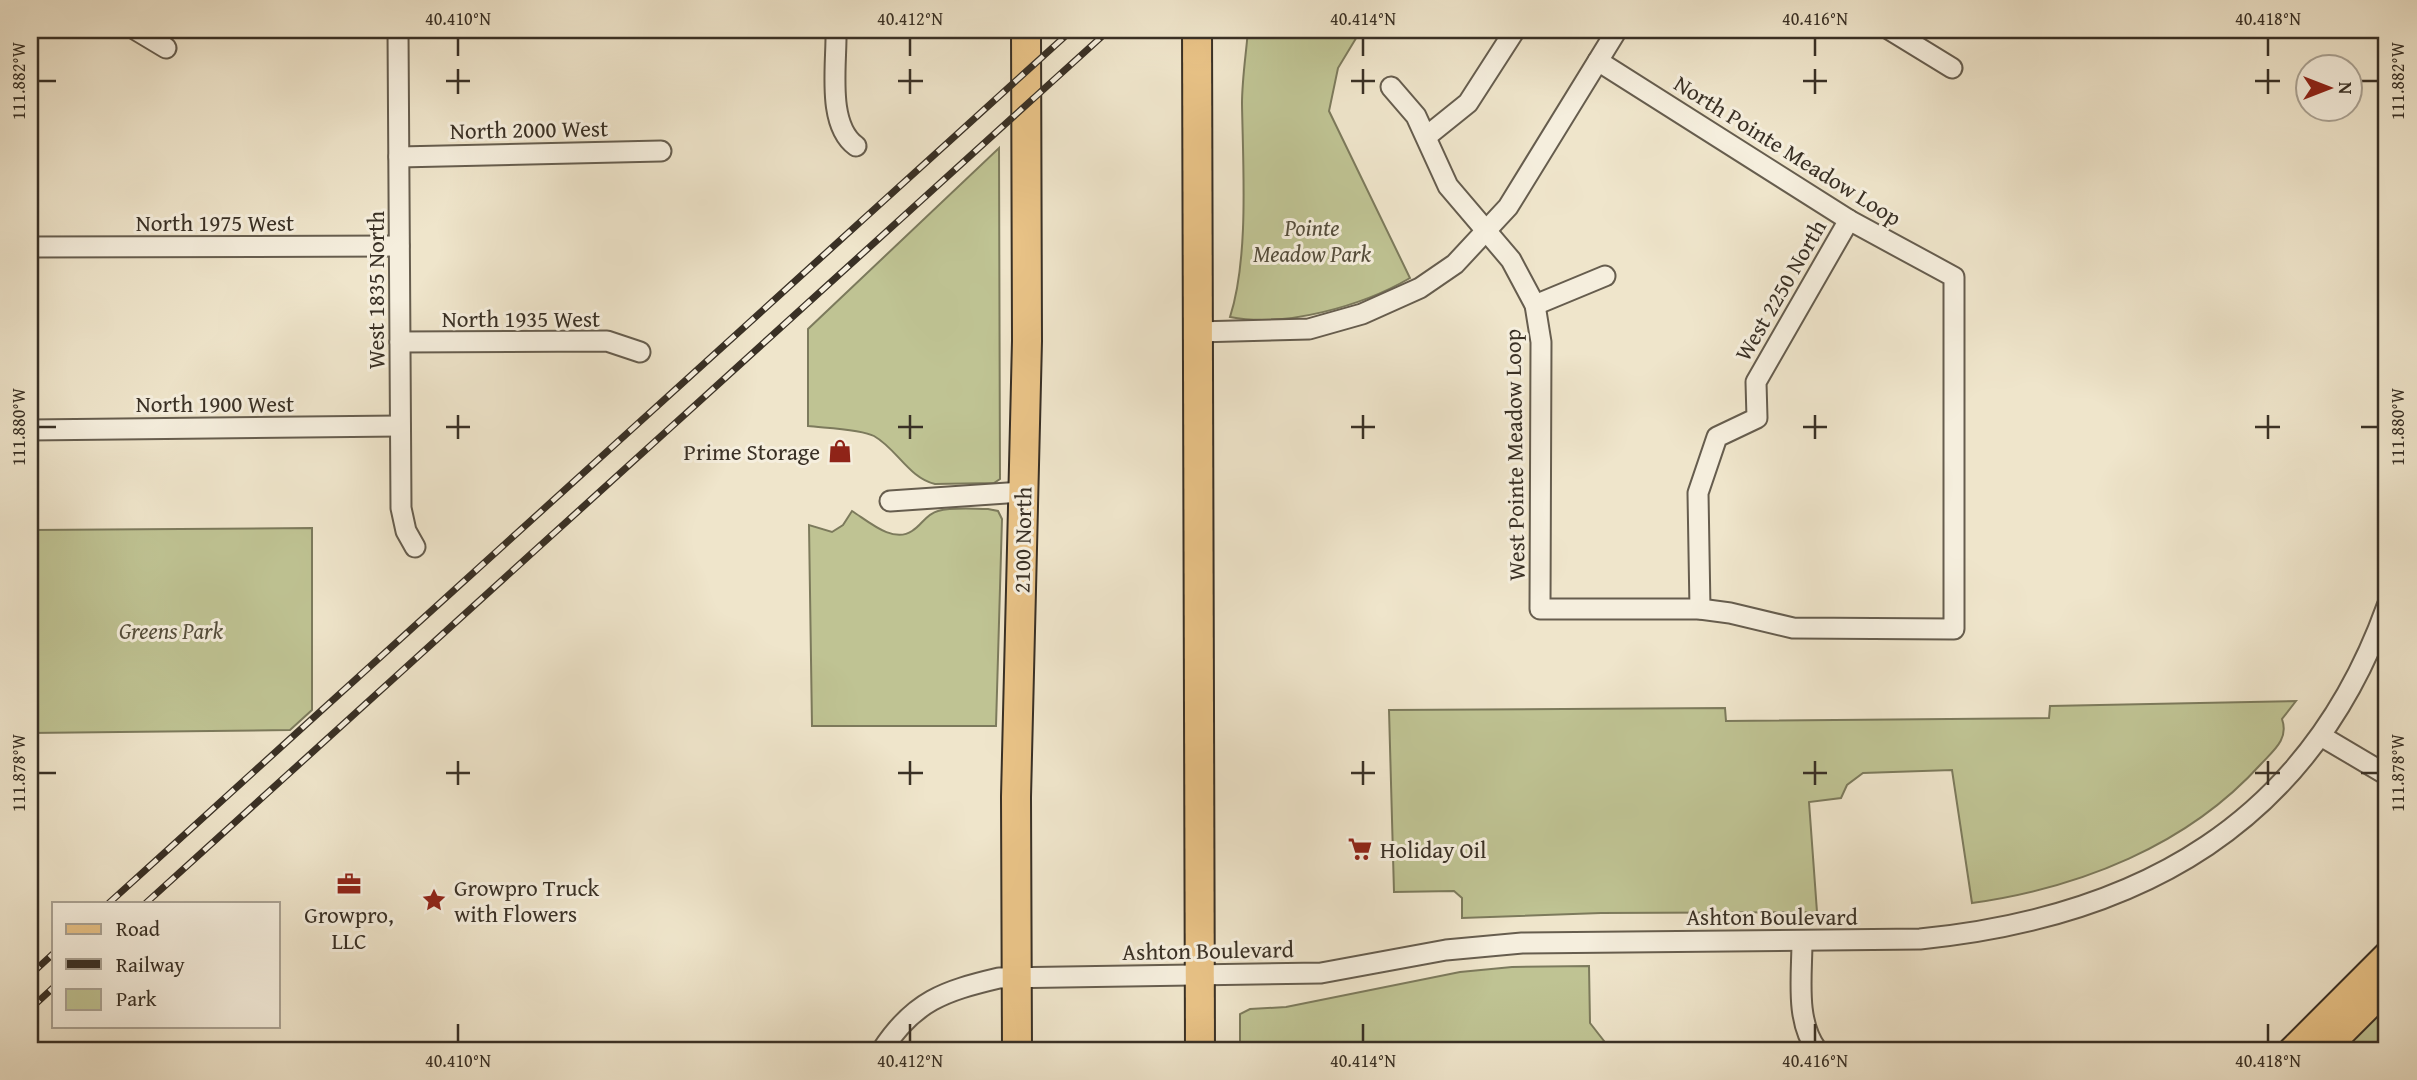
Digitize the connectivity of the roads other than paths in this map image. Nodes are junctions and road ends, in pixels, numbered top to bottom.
1 (136, 30) edge
2 (398, 30) edge
3 (836, 30) edge
4 (1026, 30) edge
5 (1197, 30) edge
6 (1515, 30) edge
7 (1617, 30) edge
8 (1890, 30) edge
9 (166, 48) dead end
10 (1598, 61) junction
11 (1952, 68) dead end
12 (1391, 87) dead end
13 (1427, 136) junction
14 (856, 146) dead end
15 (661, 151) dead end
16 (398, 157) junction
17 (1849, 220) junction
18 (1487, 232) junction
19 (399, 246) junction
20 (30, 247) edge
21 (1605, 276) dead end
22 (1535, 305) junction
23 (1197, 332) junction
24 (400, 342) junction
25 (640, 352) dead end
26 (400, 426) junction
27 (30, 430) edge
28 (1023, 492) junction
29 (890, 501) dead end
30 (415, 547) dead end
31 (2387, 606) edge
32 (1700, 609) junction
33 (2320, 736) junction
34 (2387, 775) edge
35 (1802, 941) junction
36 (2387, 954) edge
37 (1200, 975) junction
38 (1017, 978) junction
39 (2387, 986) edge
40 (882, 1050) edge
41 (1017, 1050) edge
42 (1200, 1050) edge
43 (1817, 1050) edge
44 (2291, 1050) edge
45 (2323, 1050) edge

1 - 9 street
2 - 16 street, West 1835 North
3 - 14 street
4 - 28 highway, 2100 North
5 - 23 highway
6 - 13 street
7 - 10 street
8 - 11 street
10 - 17 street, North Pointe Meadow Loop
10 - 18 street
12 - 13 street, West Pointe Meadow Loop
13 - 18 street, West Pointe Meadow Loop
15 - 16 street, North 2000 West
16 - 19 street, West 1835 North
17 - 32 street, West 2250 North
17 - 32 street, North Pointe Meadow Loop
18 - 22 street, West Pointe Meadow Loop
18 - 23 street
19 - 20 street, North 1975 West
19 - 24 street, West 1835 North
21 - 22 street
22 - 32 street, West Pointe Meadow Loop
23 - 37 highway
24 - 25 street, North 1935 West
24 - 26 street, West 1835 North
26 - 27 street, North 1900 West
26 - 30 street, West 1835 North
28 - 29 street
28 - 38 highway, 2100 North
31 - 33 street, Ashton Boulevard
33 - 34 street
33 - 35 street, Ashton Boulevard
35 - 37 street, Ashton Boulevard
35 - 43 street
36 - 44 main road
37 - 38 street, Ashton Boulevard
37 - 42 highway
38 - 40 street, Ashton Boulevard
38 - 41 highway, 2100 North
39 - 45 highway

